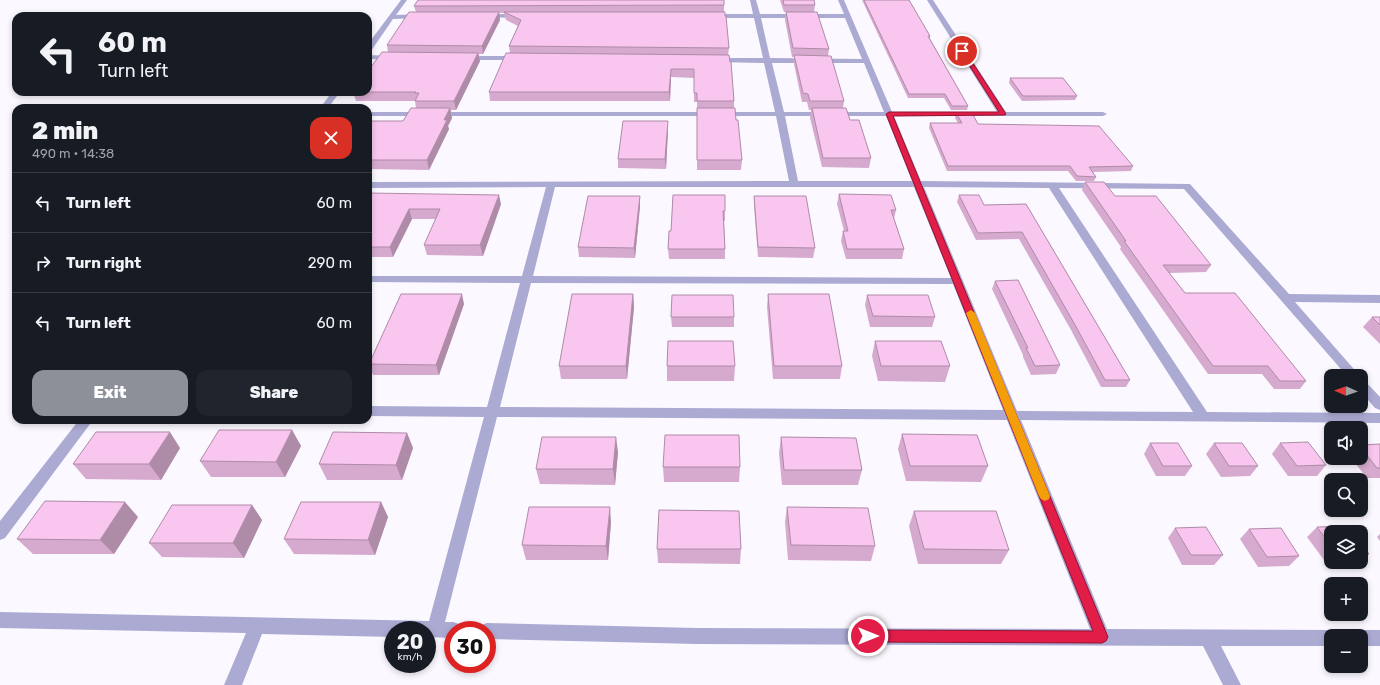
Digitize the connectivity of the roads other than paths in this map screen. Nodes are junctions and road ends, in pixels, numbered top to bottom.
1 (404, 0) edge
2 (753, 0) edge
3 (841, 0) edge
4 (930, 0) edge
5 (392, 16) junction
6 (432, 16) edge
7 (479, 16) edge
8 (527, 16) edge
9 (701, 16) edge
10 (757, 16) junction
11 (848, 16) junction
12 (372, 44) edge
13 (372, 58) edge
14 (400, 58) edge
15 (456, 58) edge
16 (528, 58) edge
17 (704, 60) edge
18 (768, 60) junction
19 (866, 61) junction
20 (372, 114) edge
21 (780, 114) junction
22 (889, 114) junction
23 (1003, 114) junction
24 (1103, 114) dead end
25 (794, 184) junction
26 (918, 184) junction
27 (372, 185) edge
28 (551, 185) junction
29 (1052, 185) junction
30 (372, 279) edge
31 (526, 280) junction
32 (958, 281) junction
33 (1285, 298) junction
34 (1380, 299) edge
35 (1348, 369) edge
36 (1368, 392) edge
37 (1380, 405) edge
38 (372, 411) edge
39 (492, 412) junction
40 (1012, 415) junction
41 (1203, 417) junction
42 (1380, 418) edge
43 (83, 424) edge
44 (0, 533) edge
45 (0, 620) edge
46 (257, 626) junction
47 (384, 629) edge
48 (436, 630) joint
49 (444, 630) edge
50 (496, 631) edge
51 (1102, 637) junction
52 (1207, 637) junction
53 (1324, 638) edge
54 (1368, 638) edge
55 (1380, 638) edge
56 (233, 685) edge
57 (1232, 685) edge

1 - 5 street
2 - 10 street
3 - 11 street
4 - 23 street
5 - 6 street
5 - 12 street
7 - 8 street
9 - 10 street
10 - 11 street
10 - 18 street
11 - 19 street
13 - 14 street
15 - 16 street
17 - 18 street
18 - 19 street
18 - 21 street
19 - 22 street
20 - 21 street
21 - 22 street
21 - 25 street
22 - 23 street
22 - 26 street
23 - 24 street
25 - 26 street
25 - 28 street
26 - 29 street
26 - 32 street
27 - 28 street
28 - 31 street
29 - 33 street
29 - 41 street
30 - 31 street
31 - 32 street
31 - 39 street
32 - 40 street
33 - 34 street
33 - 35 street
36 - 37 street
38 - 39 street
39 - 40 street
39 - 48 street
40 - 41 street
40 - 51 street
41 - 42 street
43 - 44 street
45 - 46 street
46 - 47 street
46 - 56 street
48 - 49 street
50 - 51 street
51 - 52 street
52 - 53 street
52 - 57 street
54 - 55 street

